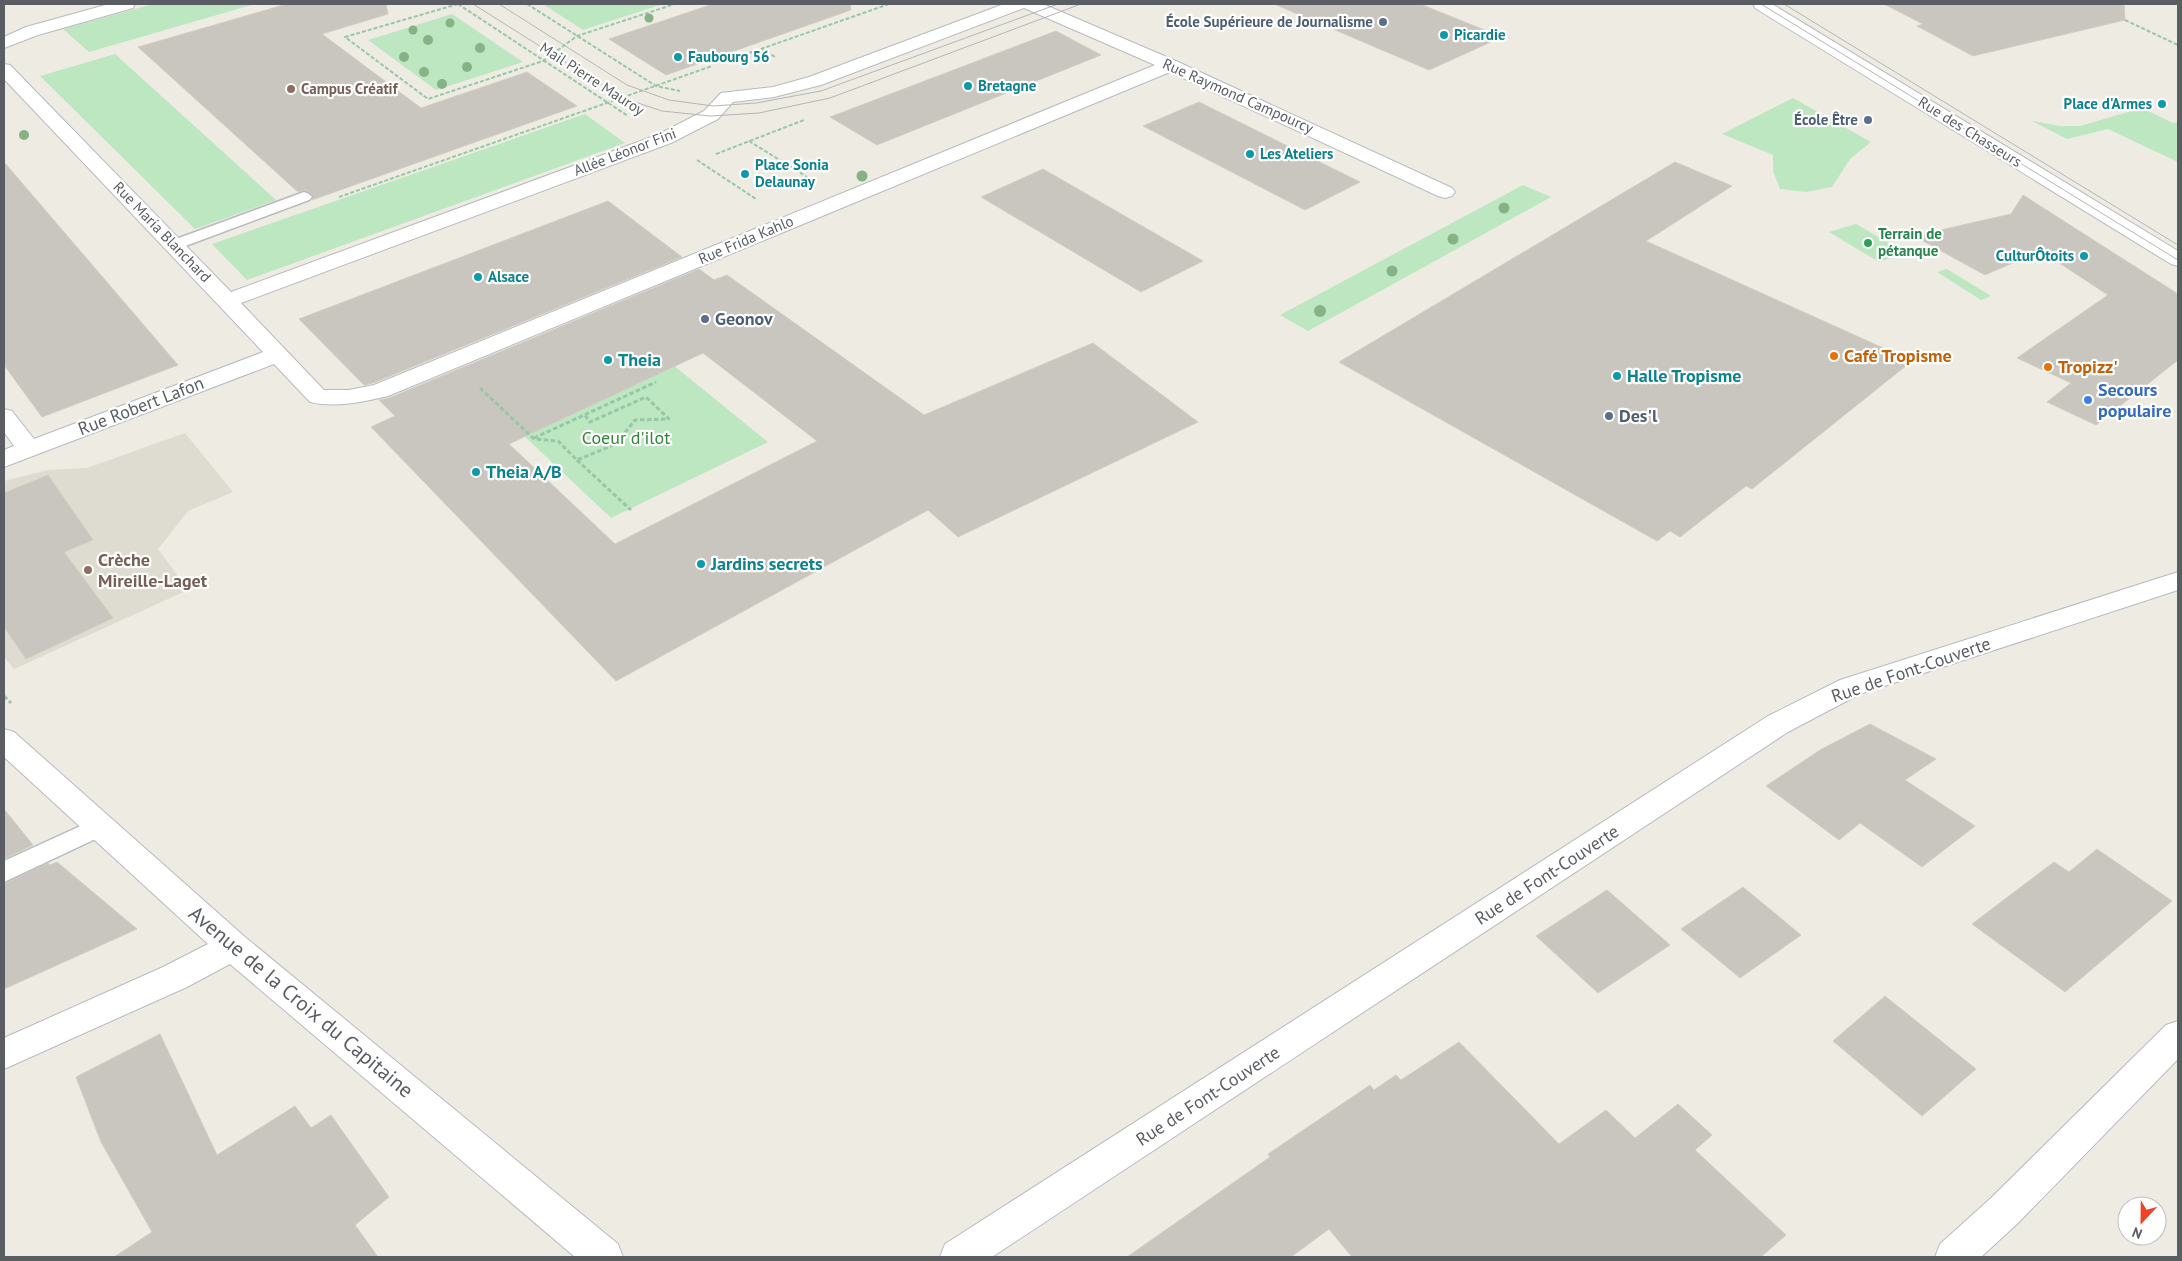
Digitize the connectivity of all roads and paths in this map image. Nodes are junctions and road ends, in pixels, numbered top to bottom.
1 (128, 4) edge
2 (457, 4) edge
3 (527, 4) edge
4 (675, 4) edge
5 (889, 4) edge
6 (1019, 4) edge
7 (1029, 4) edge
8 (1761, 4) edge
9 (2125, 20) dead end
10 (577, 36) junction
11 (4, 43) edge
12 (2178, 45) edge
13 (543, 61) junction
14 (1170, 65) junction
15 (4, 69) edge
16 (656, 86) junction
17 (727, 98) junction
18 (608, 103) junction
19 (664, 139) junction
20 (749, 141) dead end
21 (812, 180) dead end
22 (1445, 192) dead end
23 (300, 199) joint
24 (759, 200) dead end
25 (174, 245) junction
26 (2178, 260) edge
27 (227, 301) junction
28 (278, 354) junction
29 (452, 363) junction
30 (656, 382) dead end
31 (318, 398) joint
32 (584, 414) junction
33 (4, 416) edge
34 (534, 438) junction
35 (29, 449) junction
36 (4, 459) edge
37 (576, 460) junction
38 (631, 510) dead end
39 (2178, 582) edge
40 (4, 740) edge
41 (98, 828) junction
42 (4, 872) edge
43 (234, 947) junction
44 (2178, 1036) edge
45 (4, 1054) edge
46 (604, 1257) edge
47 (959, 1257) edge
48 (1954, 1257) edge

1 - 11 street
2 - 13 path, Mail Pierre Mauroy
2 - 13 path
3 - 10 path
4 - 10 path
5 - 16 path
6 - 17 street
7 - 14 street, Rue Raymond Campourcy
8 - 26 street, Rue des Chasseurs
9 - 12 path
10 - 13 path
10 - 16 path
13 - 18 path, Mail Pierre Mauroy
14 - 22 street, Rue Raymond Campourcy
14 - 29 street, Rue Frida Kahlo
15 - 25 street, Rue María Blanchard
16 - 17 path
16 - 18 path
17 - 19 street, Allée Léonor Fini
18 - 19 path, Mail Pierre Mauroy
18 - 23 path
19 - 24 path, Mail Pierre Mauroy
19 - 27 street, Allée Léonor Fini
20 - 21 path
23 - 25 lane
25 - 27 street, Rue María Blanchard
27 - 28 street, Rue María Blanchard
28 - 31 street, Rue María Blanchard
28 - 35 street, Rue Robert Lafon
29 - 31 street, Rue Frida Kahlo
29 - 34 path
30 - 32 path
32 - 34 path
32 - 37 path
33 - 35 street
34 - 37 path
35 - 36 street, Rue Robert Lafon
37 - 38 path
39 - 47 street, Rue de Font-Couverte
40 - 41 street, Avenue de la Croix du Capitaine
41 - 42 lane
41 - 43 street, Avenue de la Croix du Capitaine
43 - 45 street
43 - 46 street, Avenue de la Croix du Capitaine
44 - 48 street

